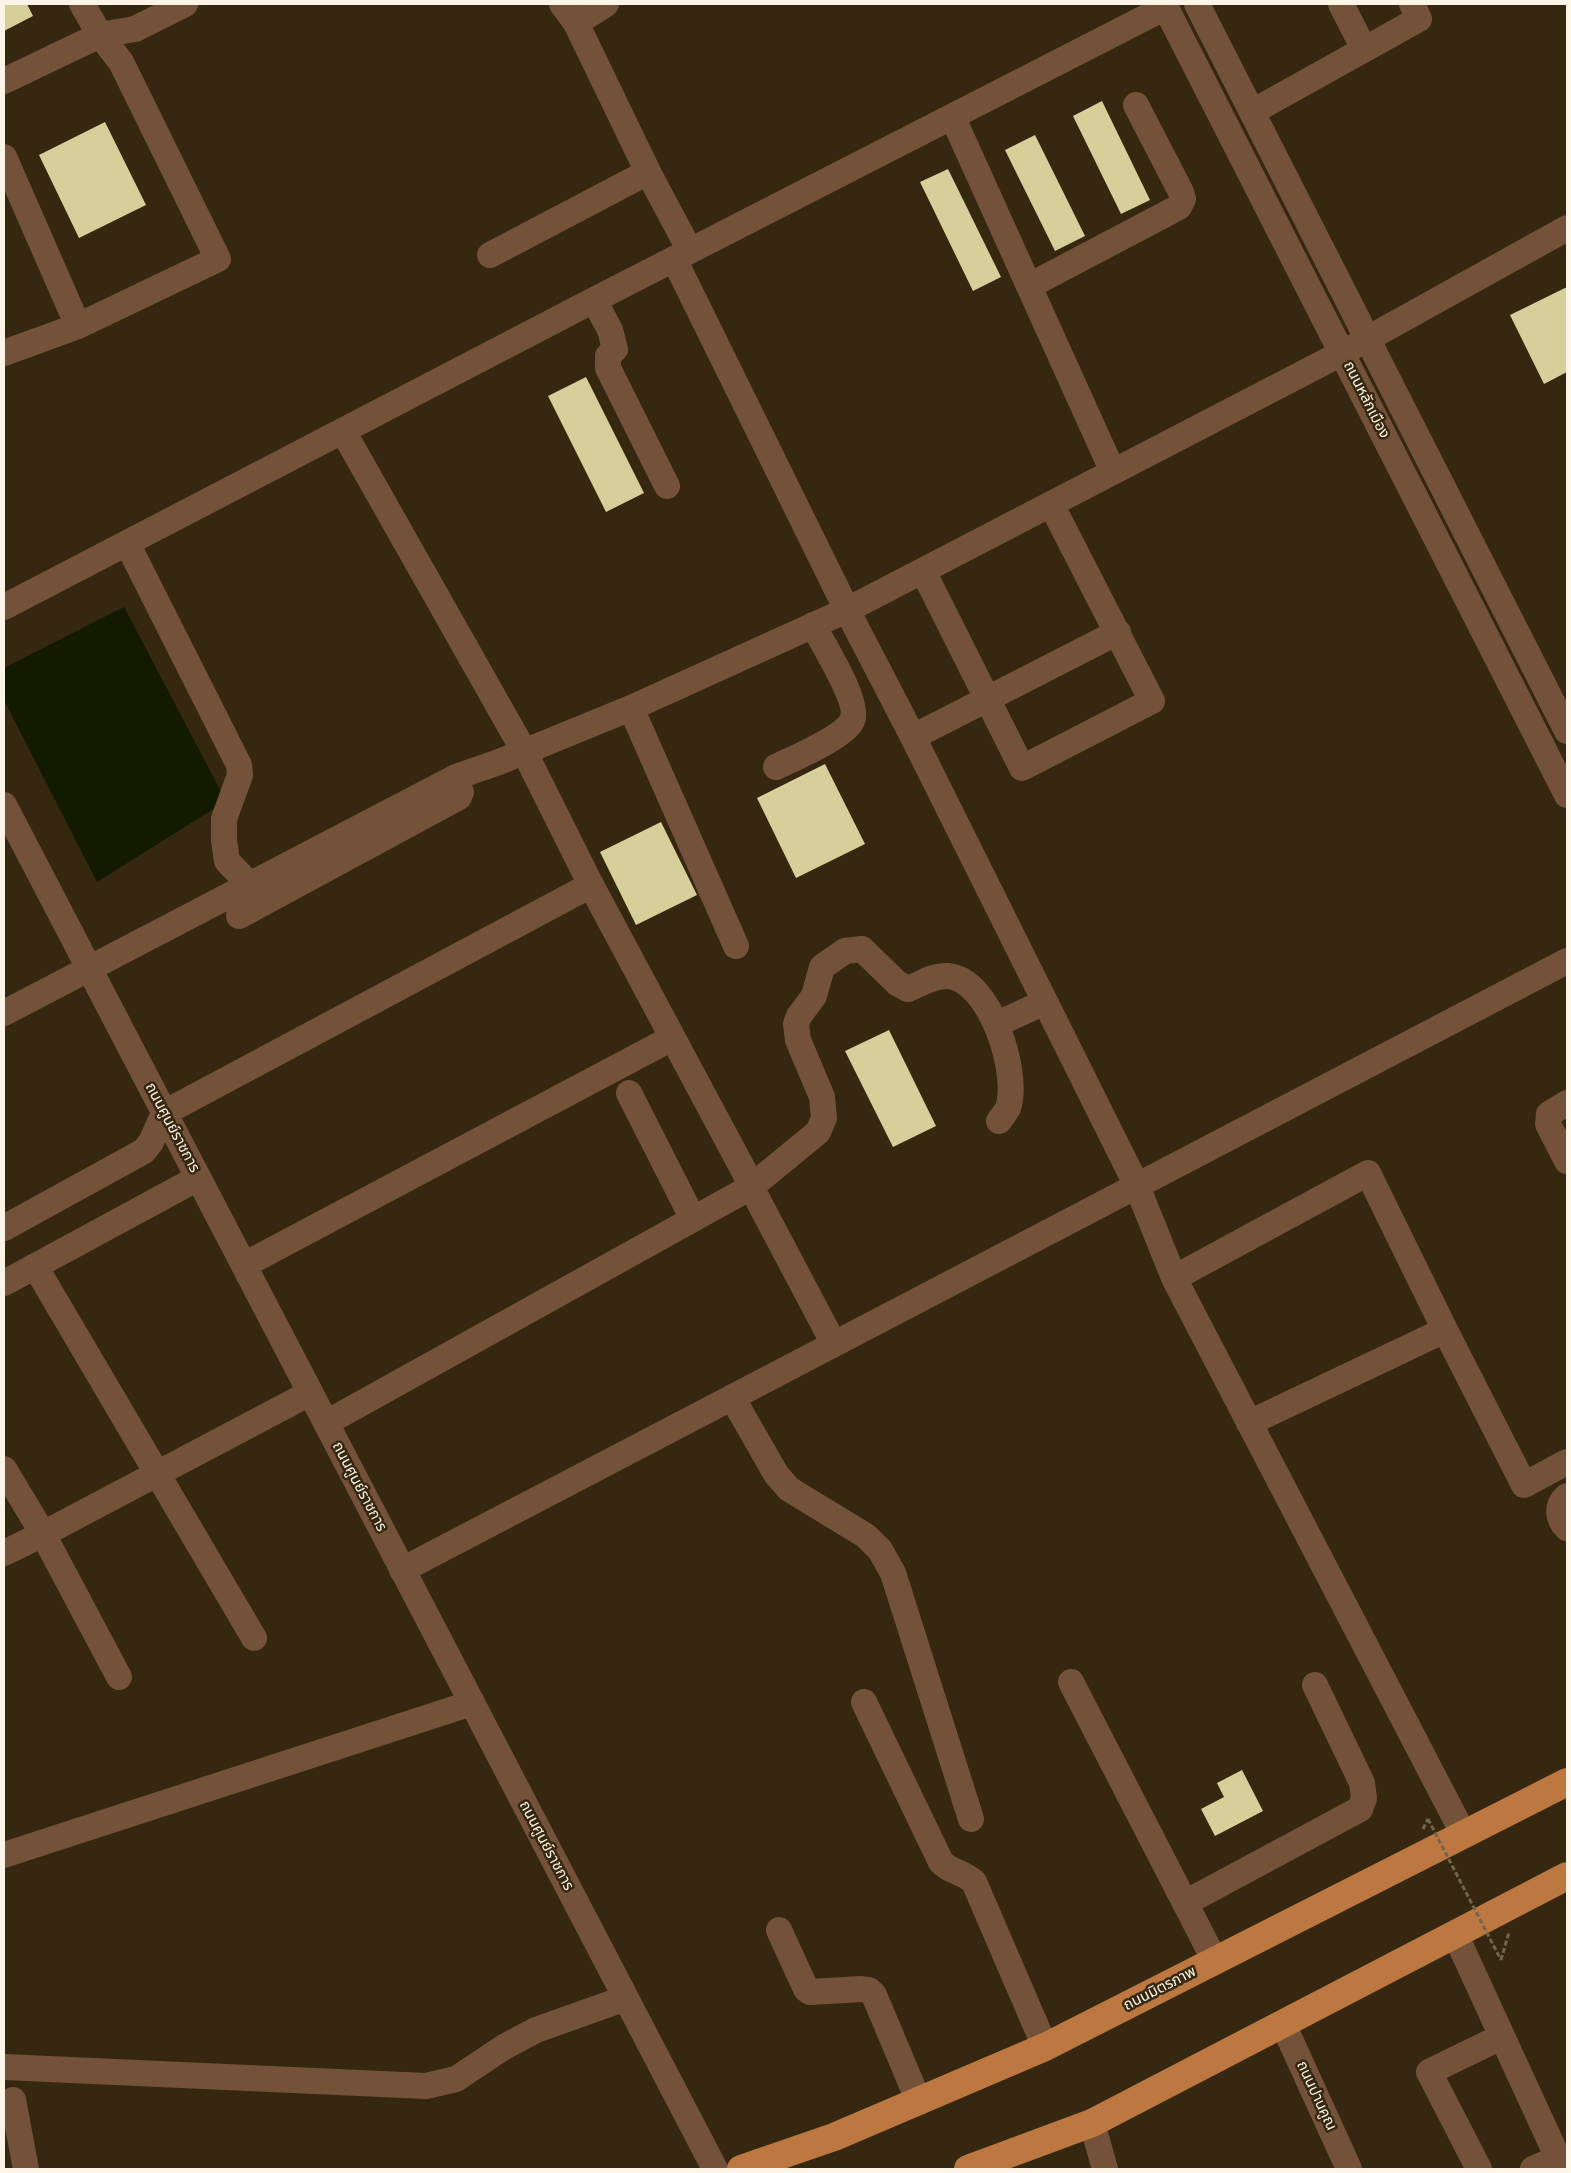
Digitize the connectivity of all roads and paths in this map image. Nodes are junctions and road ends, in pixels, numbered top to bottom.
1 (82, 4) edge
2 (186, 4) edge
3 (606, 4) edge
4 (1197, 4) edge
5 (1341, 4) edge
6 (1412, 4) edge
7 (1165, 6) edge
8 (569, 14) edge
9 (100, 35) junction
10 (1364, 49) junction
11 (4, 81) edge
12 (1136, 105) dead end
13 (1252, 112) junction
14 (953, 118) junction
15 (4, 156) edge
16 (648, 172) junction
17 (1567, 228) edge
18 (490, 255) dead end
19 (682, 255) junction
20 (1029, 286) junction
21 (594, 300) junction
22 (78, 326) junction
23 (1368, 339) junction
24 (4, 353) edge
25 (1342, 354) junction
26 (343, 431) junction
27 (1113, 472) junction
28 (667, 486) dead end
29 (1051, 504) junction
30 (127, 543) junction
31 (923, 571) junction
32 (4, 607) edge
33 (847, 610) junction
34 (813, 626) junction
35 (1118, 632) junction
36 (987, 698) junction
37 (631, 708) junction
38 (1567, 731) edge
39 (913, 737) junction
40 (524, 751) junction
41 (776, 767) dead end
42 (456, 777) junction
43 (1567, 795) edge
44 (4, 805) edge
45 (249, 884) junction
46 (591, 885) junction
47 (239, 916) dead end
48 (736, 946) dead end
49 (1567, 961) edge
50 (89, 968) junction
51 (1045, 1002) junction
52 (4, 1013) edge
53 (997, 1024) junction
54 (672, 1038) junction
55 (630, 1093) dead end
56 (1567, 1103) edge
57 (164, 1113) junction
58 (999, 1121) dead end
59 (1567, 1160) edge
60 (198, 1178) junction
61 (1137, 1186) junction
62 (750, 1187) junction
63 (693, 1219) junction
64 (4, 1228) edge
65 (244, 1265) junction
66 (35, 1266) junction
67 (1174, 1278) junction
68 (4, 1283) edge
69 (1445, 1330) junction
70 (834, 1344) junction
71 (310, 1393) junction
72 (732, 1397) junction
73 (326, 1423) junction
74 (1249, 1424) junction
75 (1567, 1462) edge
76 (4, 1469) edge
77 (156, 1474) junction
78 (1567, 1496) edge
79 (1567, 1528) edge
80 (43, 1534) junction
81 (4, 1553) edge
82 (402, 1570) junction
83 (254, 1638) dead end
84 (119, 1677) dead end
85 (1071, 1682) dead end
86 (1315, 1685) dead end
87 (864, 1702) dead end
88 (472, 1703) junction
89 (1567, 1782) edge
90 (971, 1819) dead end
91 (1428, 1819) dead end
92 (1464, 1834) junction
93 (4, 1855) edge
94 (1567, 1876) edge
95 (1185, 1903) junction
96 (779, 1930) dead end
97 (1455, 1934) junction
98 (1501, 1960) dead end
99 (1215, 1962) junction
100 (626, 1998) junction
101 (1283, 2024) junction
102 (1501, 2037) junction
103 (1045, 2047) junction
104 (4, 2067) edge
105 (13, 2100) dead end
106 (918, 2102) junction
107 (1092, 2123) junction
108 (1006, 2162) edge
109 (26, 2169) edge
110 (715, 2169) edge
111 (741, 2169) edge
112 (968, 2169) edge
113 (1105, 2169) edge
114 (1350, 2169) edge
115 (1479, 2169) edge
116 (1533, 2169) edge

1 - 9 street
2 - 9 street
3 - 8 street
4 - 13 street, ถนนหลักเมือง
5 - 10 street
6 - 10 street
7 - 14 street
7 - 25 street, ถนนหลักเมือง
8 - 16 street
9 - 11 street
9 - 22 street
10 - 13 street
12 - 20 street
13 - 23 street, ถนนหลักเมือง
14 - 19 street
14 - 20 street
15 - 22 street
16 - 18 street
16 - 19 street
17 - 23 street
19 - 21 street
19 - 33 street
20 - 27 street
21 - 26 street
21 - 28 street
22 - 24 street
23 - 25 street
23 - 38 street, ถนนหลักเมือง
25 - 27 street
25 - 43 street, ถนนหลักเมือง
26 - 30 street
26 - 40 street
27 - 29 street
29 - 31 street
29 - 35 street
30 - 32 street
30 - 45 street
31 - 33 street
31 - 36 street
33 - 34 street
33 - 39 street
34 - 37 street
34 - 41 street
35 - 36 street
35 - 36 street
36 - 39 street
37 - 40 street
37 - 48 street
39 - 51 street
40 - 42 street
40 - 46 street
42 - 45 street
42 - 47 street
44 - 50 street, ถนนศูนย์ราชการ
45 - 50 street
46 - 54 street
46 - 57 street
49 - 61 street
50 - 52 street
50 - 57 street, ถนนศูนย์ราชการ
51 - 53 street
51 - 61 street
53 - 58 street
53 - 62 street
54 - 62 street
54 - 65 street
55 - 63 street
56 - 59 street
57 - 60 street, ถนนศูนย์ราชการ
57 - 64 street
60 - 65 street, ถนนศูนย์ราชการ
60 - 66 street
61 - 67 street
61 - 70 street
62 - 63 street
62 - 70 street
63 - 73 street
65 - 71 street, ถนนศูนย์ราชการ
66 - 68 street
66 - 77 street
67 - 69 street
67 - 74 street
69 - 74 street
69 - 75 street
70 - 72 street
71 - 73 street, ถนนศูนย์ราชการ
71 - 77 street
72 - 82 street
72 - 90 street
73 - 82 street, ถนนศูนย์ราชการ
74 - 92 street
76 - 80 street
77 - 80 street
77 - 83 street
78 - 79 street
80 - 81 street
80 - 84 street
82 - 88 street, ถนนศูนย์ราชการ
85 - 95 street
86 - 95 street
87 - 103 street
88 - 93 street
88 - 100 street, ถนนศูนย์ราชการ
89 - 92 main road, ถนนมิตรภาพ
91 - 98 path, bridge
92 - 99 main road, ถนนมิตรภาพ
94 - 97 main road
95 - 99 street
96 - 106 street
97 - 101 main road
97 - 102 street
99 - 103 main road, ถนนมิตรภาพ
100 - 104 street
100 - 110 street, ถนนศูนย์ราชการ
101 - 107 main road
101 - 114 street, ถนนปานคูณ
102 - 115 street
102 - 116 street
103 - 106 main road, ถนนมิตรภาพ
105 - 109 street
106 - 111 main road, ถนนมิตรภาพ
107 - 108 main road
107 - 113 street
108 - 112 main road

